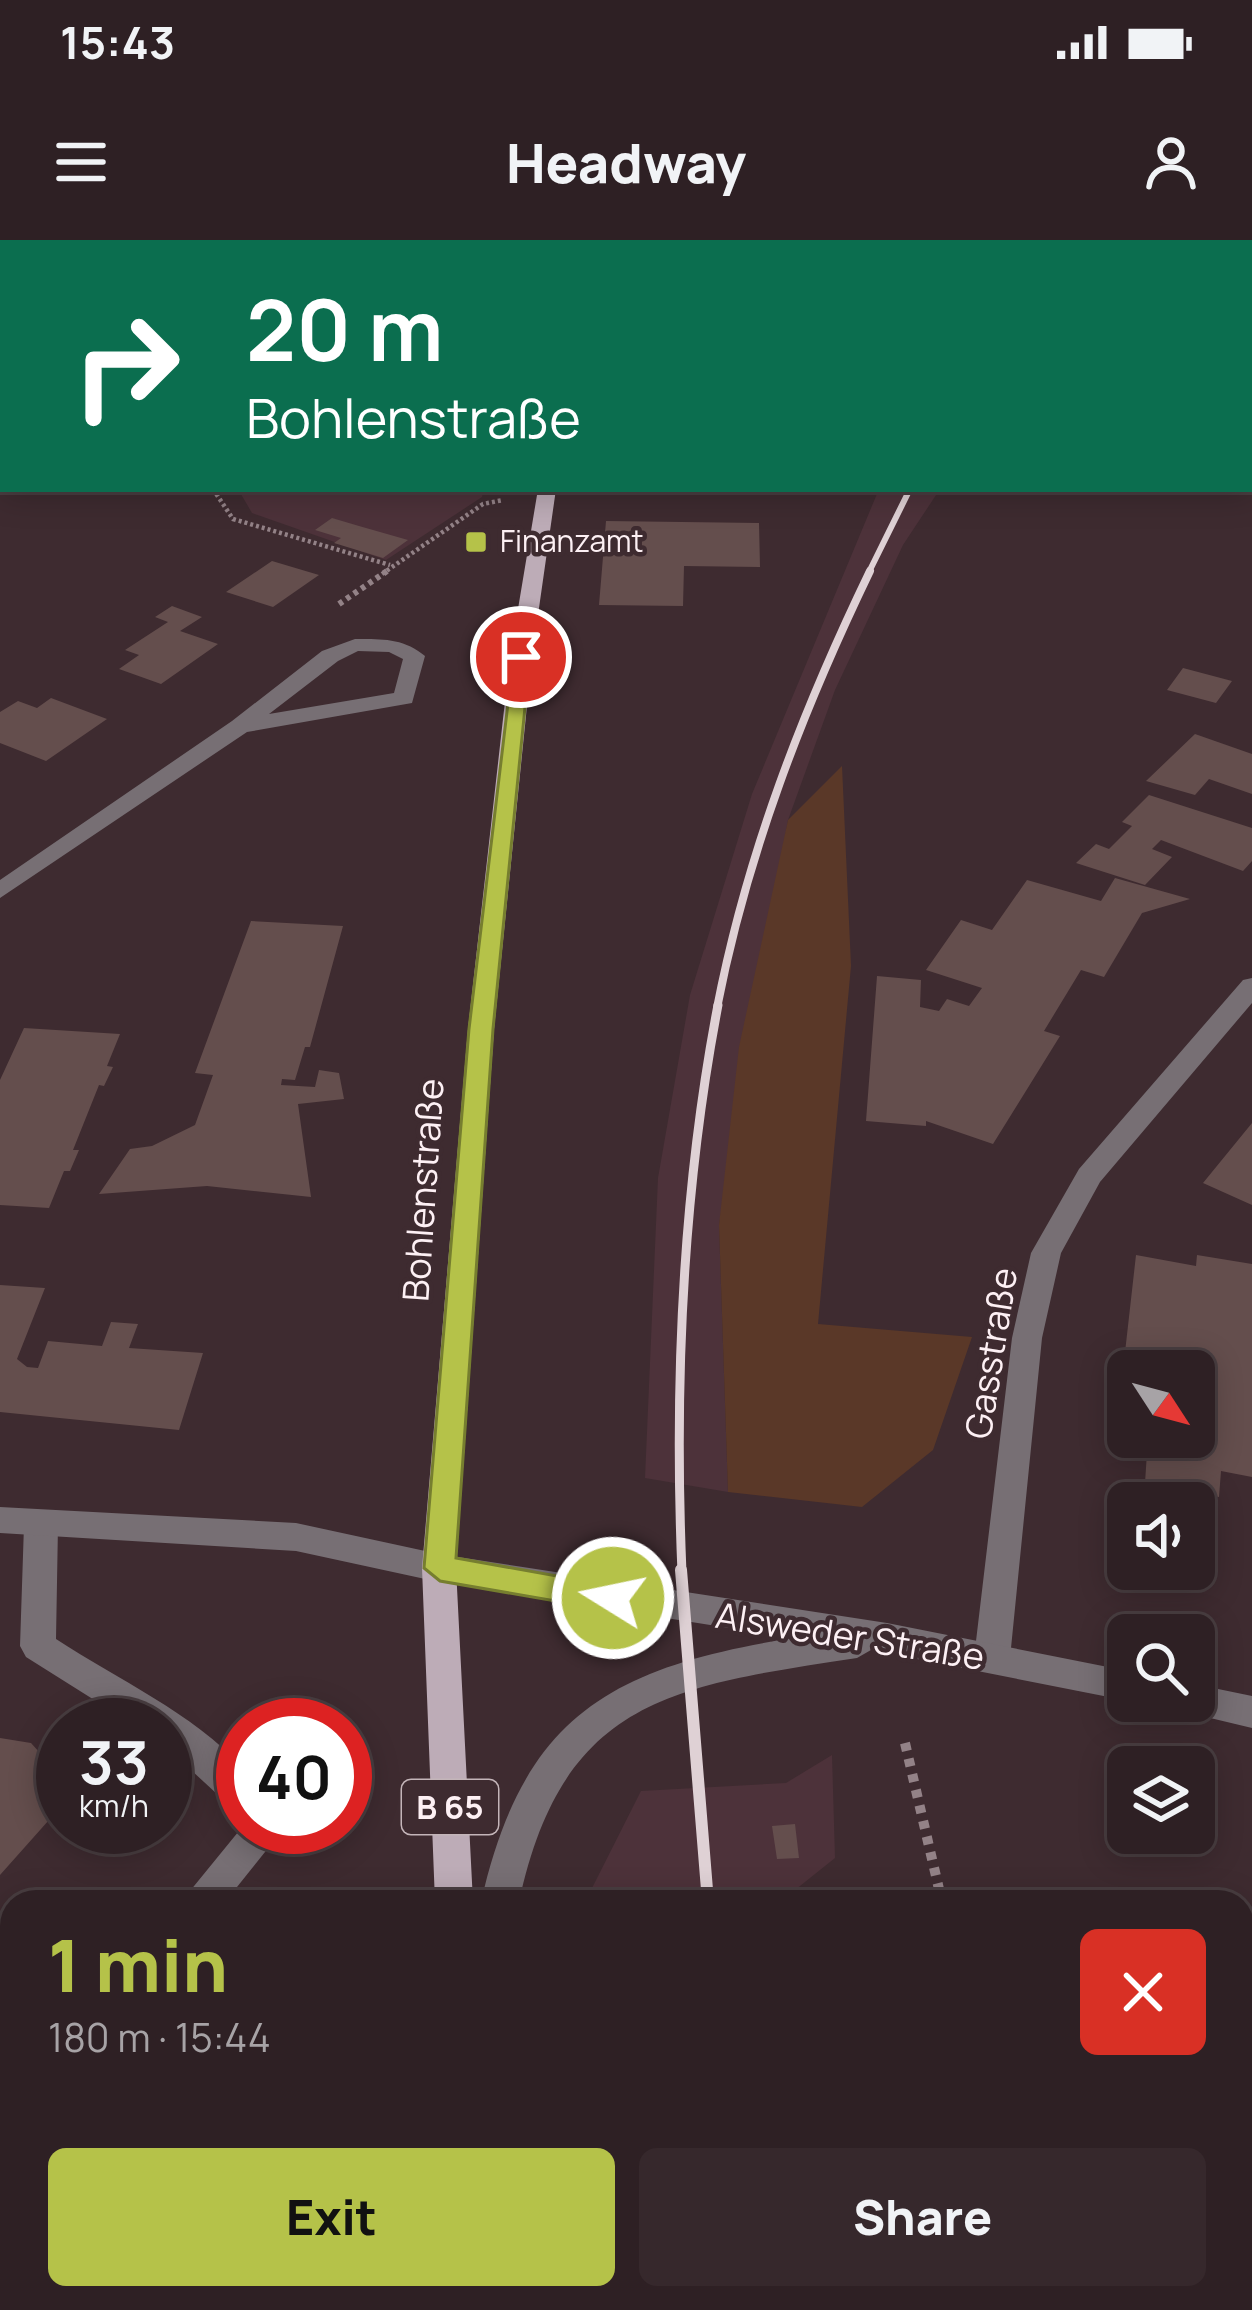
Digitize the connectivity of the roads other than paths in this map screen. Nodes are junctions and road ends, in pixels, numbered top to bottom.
1 (547, 492) edge
2 (240, 726) junction
3 (0, 891) edge
4 (1252, 986) edge
5 (0, 1520) edge
6 (41, 1525) junction
7 (440, 1568) junction
8 (887, 1638) junction
9 (992, 1658) junction
10 (1107, 1682) edge
11 (1215, 1704) edge
12 (1252, 1712) edge
13 (216, 1770) edge
14 (242, 1854) edge
15 (211, 1890) edge
16 (453, 1890) edge
17 (503, 1890) edge

1 - 7 main road, Bohlenstraße / B 65
2 - 2 street
2 - 3 street
4 - 9 street, Gasstraße
5 - 6 street, Alsweder Straße
6 - 7 street, Alsweder Straße
6 - 13 street
7 - 8 street, Alsweder Straße
7 - 16 main road, Bohlenstraße / B 65
8 - 9 street, Alsweder Straße
8 - 17 street
9 - 10 street, Alsweder Straße
11 - 12 street
14 - 15 street

